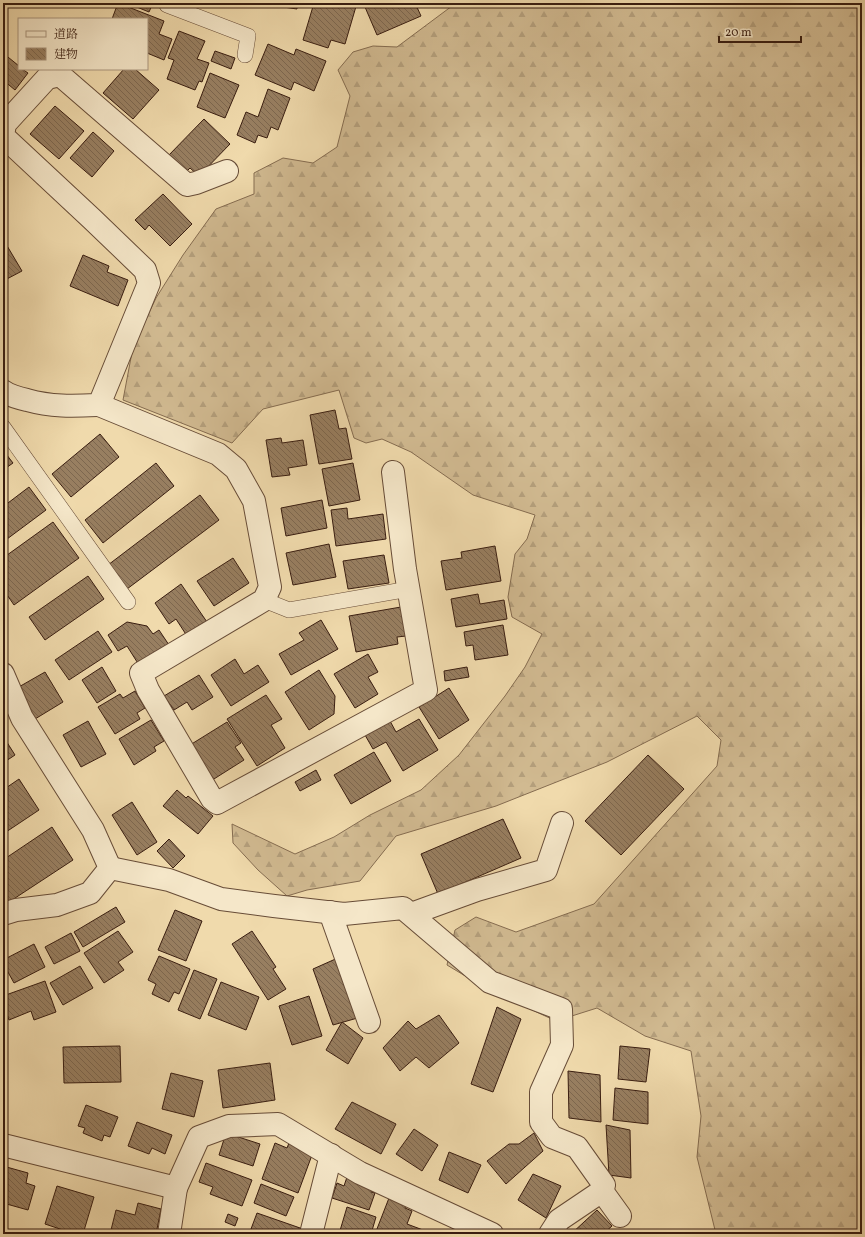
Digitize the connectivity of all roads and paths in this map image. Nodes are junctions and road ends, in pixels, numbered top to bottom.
1 (167, 3) edge
2 (245, 55) dead end
3 (3, 136) edge
4 (226, 171) dead end
5 (3, 391) edge
6 (99, 405) junction
7 (3, 427) edge
8 (393, 472) dead end
9 (408, 589) junction
10 (264, 600) junction
11 (128, 602) dead end
12 (3, 674) edge
13 (562, 822) dead end
14 (110, 868) junction
15 (330, 912) junction
16 (3, 914) edge
17 (410, 914) junction
18 (369, 1022) dead end
19 (3, 1145) edge
20 (330, 1155) junction
21 (176, 1188) junction
22 (602, 1191) junction
23 (620, 1216) dead end
24 (169, 1234) edge
25 (311, 1234) edge
26 (492, 1234) edge
27 (550, 1234) edge

1 - 2 lane
3 - 4 street
3 - 6 street
5 - 6 street
6 - 10 street
7 - 11 lane
8 - 9 street
9 - 10 lane
9 - 10 street
12 - 14 street
13 - 17 street
14 - 15 street
14 - 16 street
15 - 17 street
15 - 18 street
17 - 22 street
19 - 21 street
20 - 21 street
20 - 25 street
20 - 26 street
21 - 24 street
22 - 23 street
22 - 27 street

